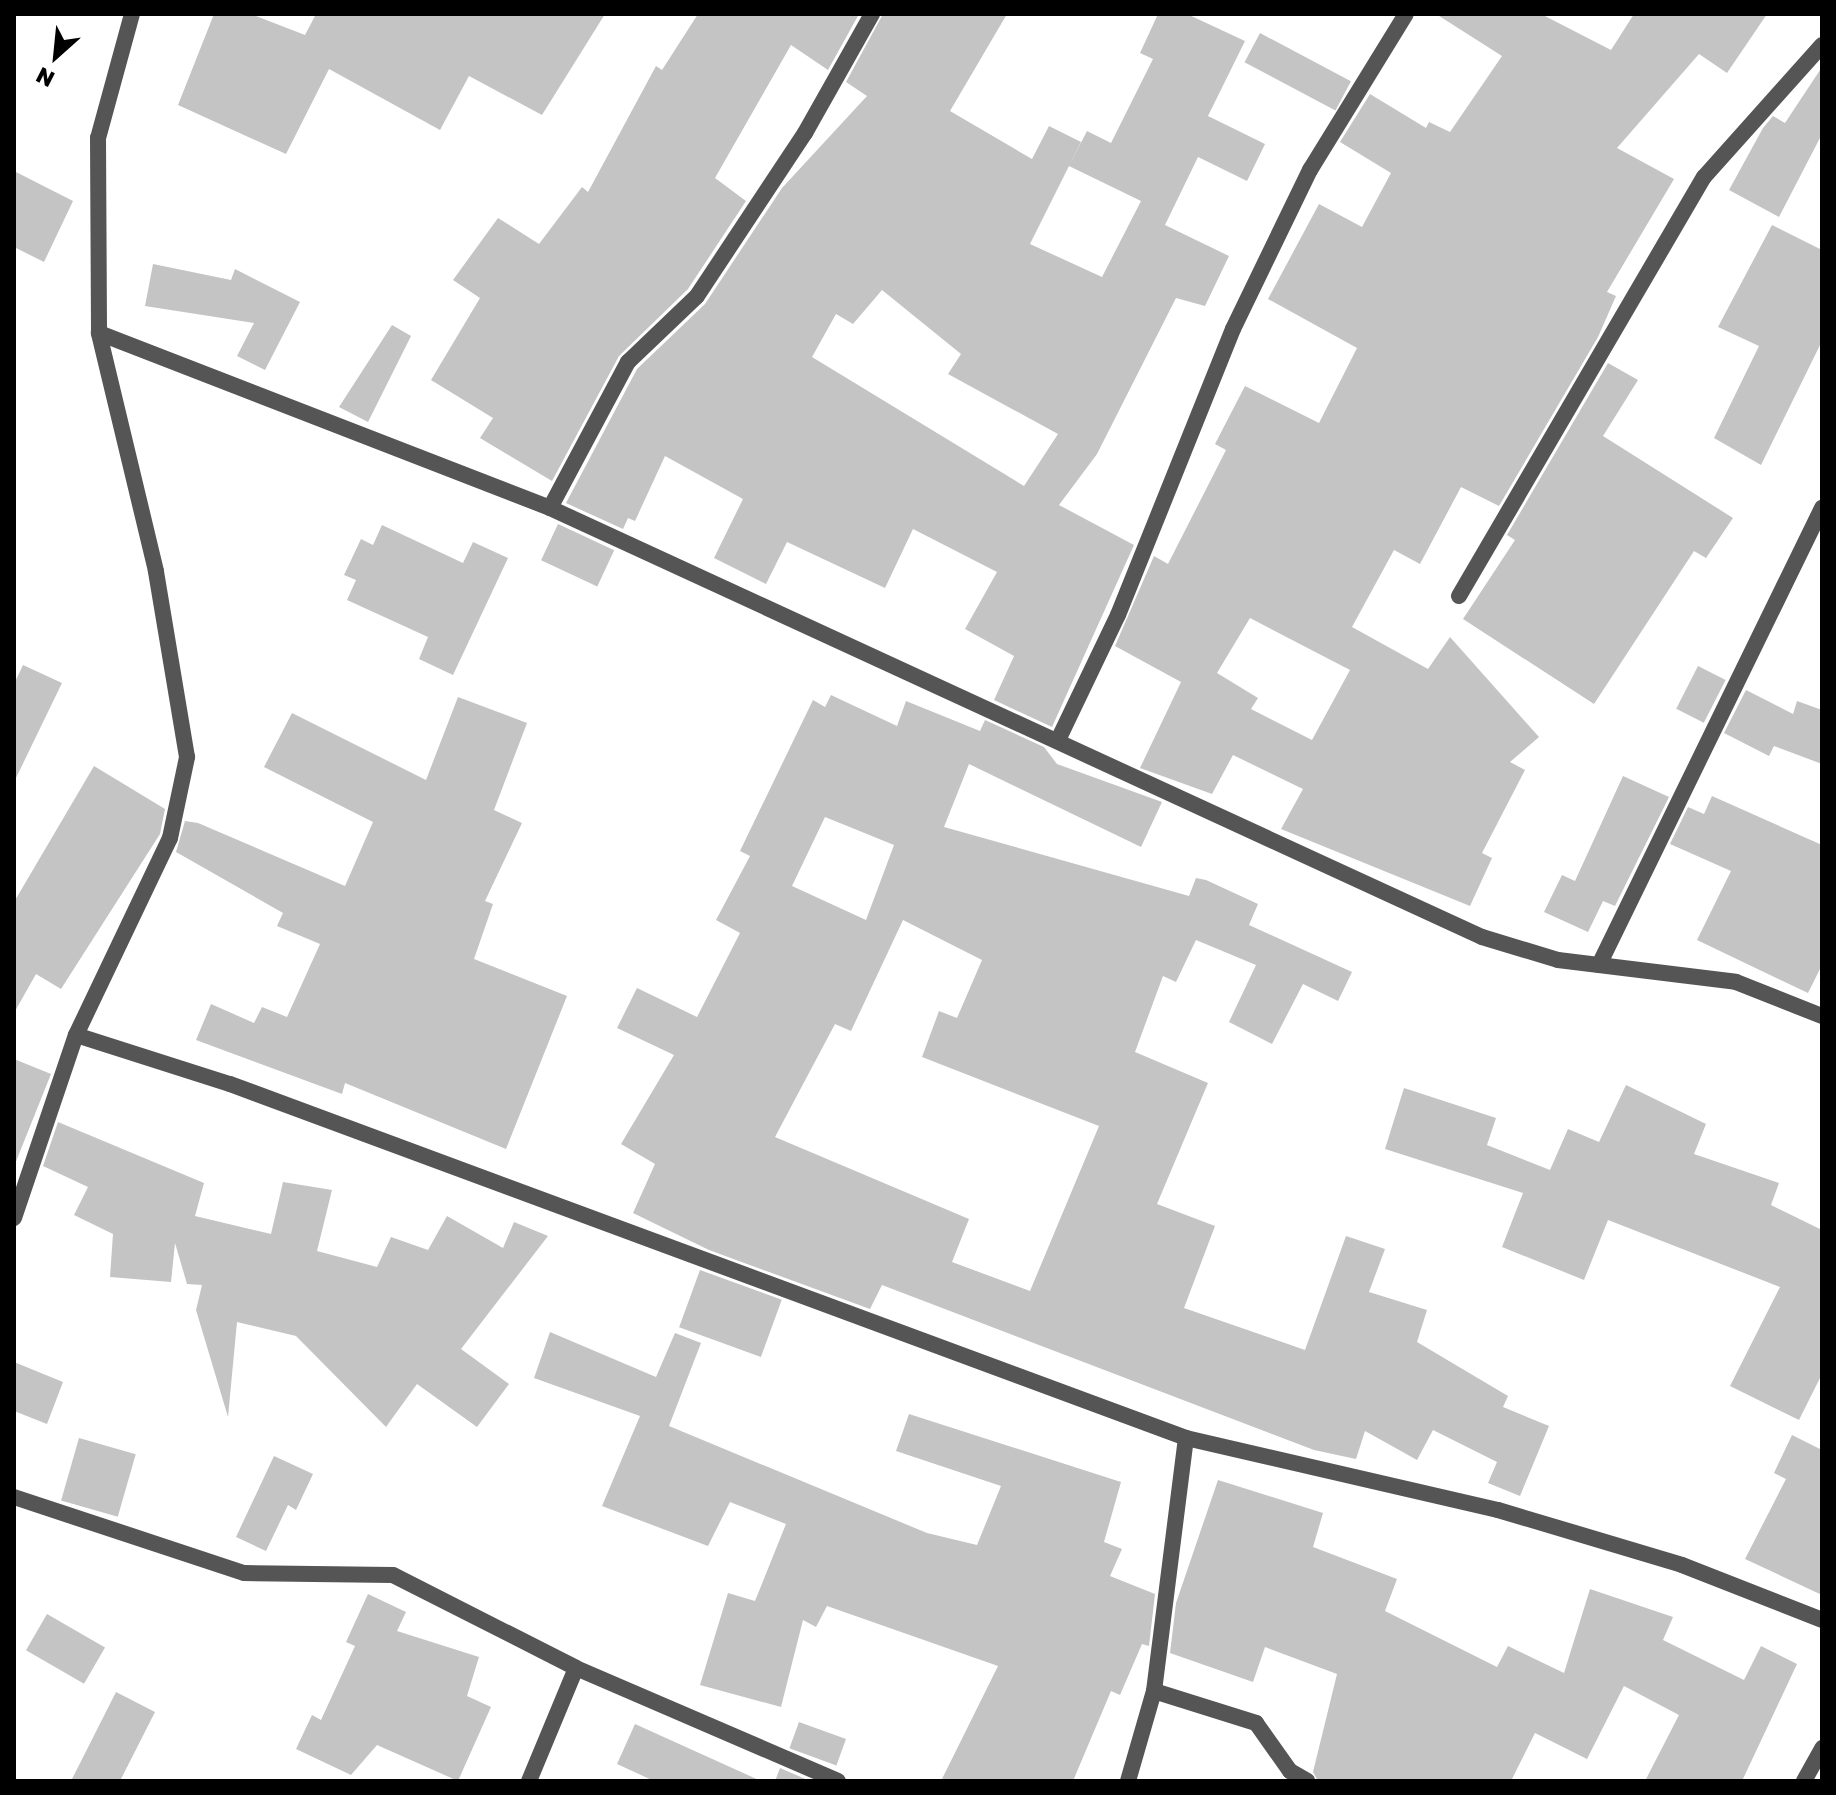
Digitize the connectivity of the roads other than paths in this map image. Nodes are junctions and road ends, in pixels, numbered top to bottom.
1 (132, 14) edge
2 (872, 14) edge
3 (1406, 14) edge
4 (1822, 45) edge
5 (99, 333) junction
6 (550, 508) junction
7 (1822, 508) edge
8 (1459, 596) dead end
9 (1059, 738) junction
10 (1599, 965) junction
11 (1821, 1014) edge
12 (76, 1035) junction
13 (14, 1218) edge
14 (1186, 1438) junction
15 (14, 1497) edge
16 (1822, 1620) edge
17 (576, 1668) junction
18 (1154, 1691) junction
19 (1822, 1748) edge
20 (815, 1776) edge
21 (529, 1781) edge
22 (838, 1781) edge
23 (1128, 1781) edge
24 (1307, 1781) edge
25 (1804, 1781) edge

1 - 5 street
2 - 6 street
3 - 9 street
4 - 8 street
5 - 6 street
5 - 12 street
6 - 9 street
7 - 10 street
9 - 10 street
10 - 11 street
12 - 13 street
12 - 14 street
14 - 16 street
14 - 18 street
15 - 17 street
17 - 20 street
17 - 21 street
18 - 23 street
18 - 24 street
19 - 25 street
20 - 22 street

